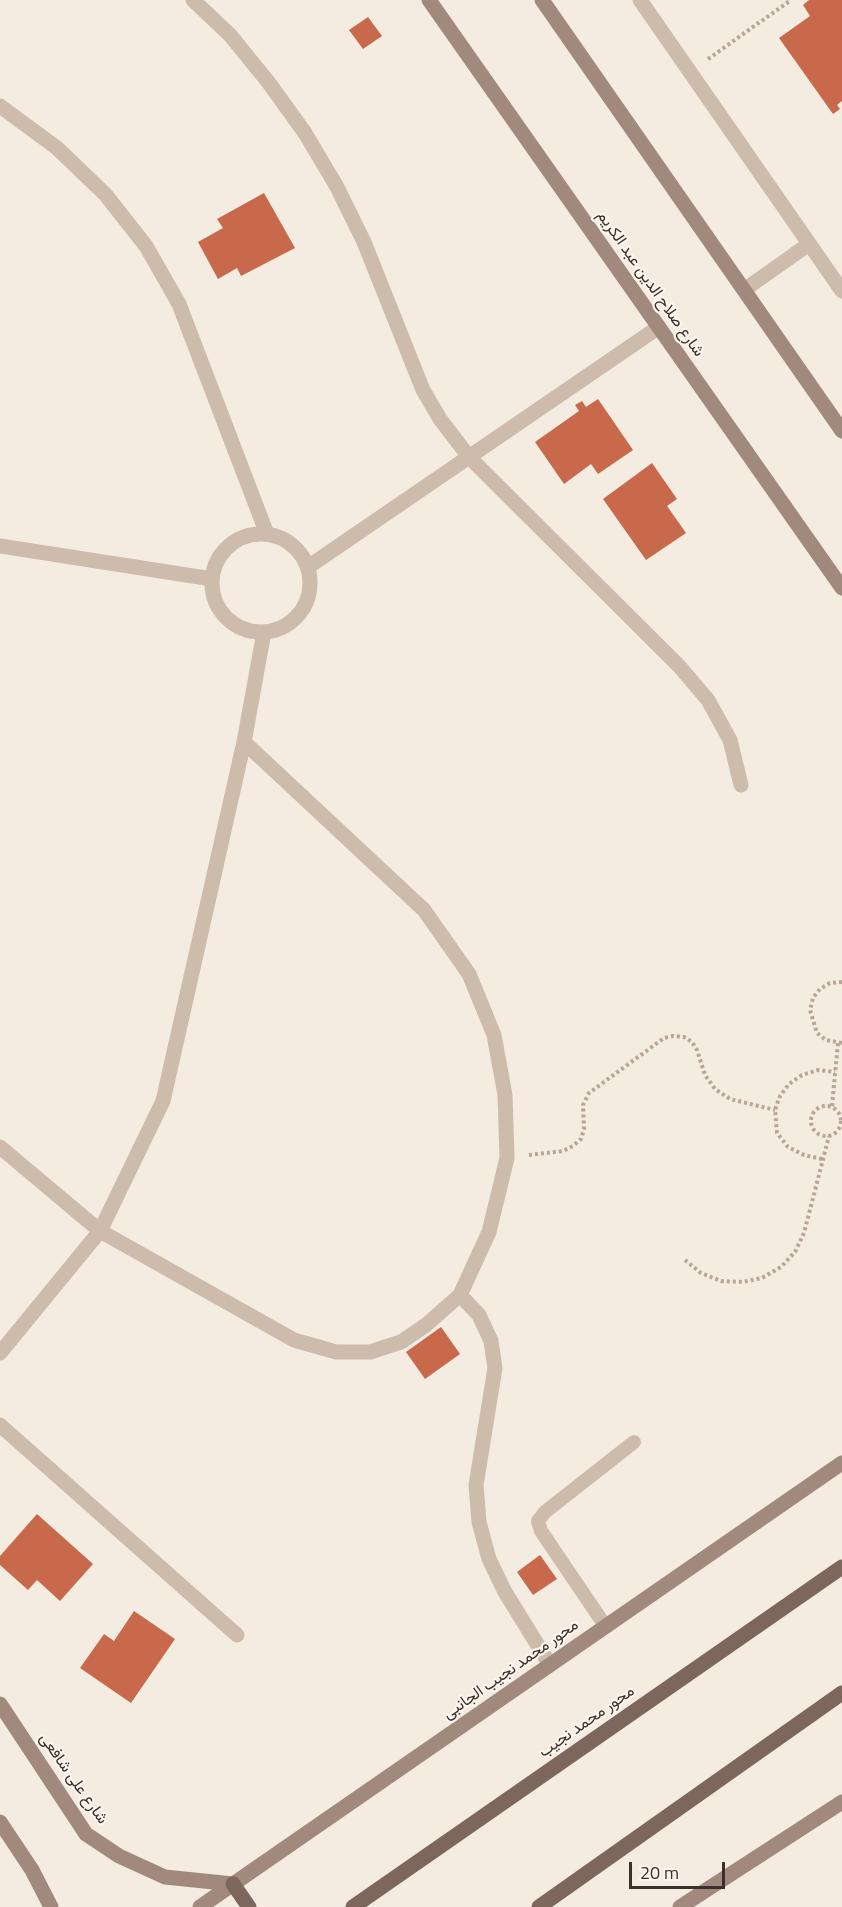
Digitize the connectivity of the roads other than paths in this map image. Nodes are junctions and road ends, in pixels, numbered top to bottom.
1 (193, 0) edge
2 (429, 0) edge
3 (542, 0) edge
4 (640, 0) edge
5 (0, 106) edge
6 (809, 244) junction
7 (744, 290) junction
8 (842, 291) edge
9 (659, 327) junction
10 (842, 431) edge
11 (469, 457) junction
12 (267, 534) junction
13 (0, 546) edge
14 (308, 567) junction
15 (212, 579) junction
16 (842, 588) edge
17 (264, 632) junction
18 (244, 742) junction
19 (741, 785) dead end
20 (0, 1147) edge
21 (100, 1231) junction
22 (460, 1295) junction
23 (0, 1353) edge
24 (0, 1425) edge
25 (634, 1442) dead end
26 (842, 1463) edge
27 (842, 1567) edge
28 (606, 1627) junction
29 (237, 1635) dead end
30 (550, 1665) junction
31 (842, 1692) edge
32 (0, 1704) edge
33 (842, 1802) edge
34 (0, 1822) edge
35 (233, 1884) junction
36 (51, 1907) edge
37 (200, 1907) edge
38 (249, 1907) edge
39 (352, 1907) edge
40 (539, 1907) edge
41 (680, 1907) edge

1 - 11 street
2 - 9 street, شارع صلاح الدين عبد الكريم
3 - 7 street
4 - 6 street
5 - 12 street
6 - 7 street
6 - 8 street
7 - 10 street
9 - 11 street
9 - 16 street, شارع صلاح الدين عبد الكريم
11 - 14 street
11 - 19 street
12 - 14 street
12 - 15 street
13 - 15 street
14 - 17 street
15 - 17 street
17 - 18 street
18 - 21 street
18 - 22 street
20 - 21 street
21 - 22 street
21 - 23 street
22 - 30 street
24 - 29 street
25 - 28 lane
26 - 28 street, محور محمد نجيب الجانبى
27 - 39 main road, محور محمد نجيب
28 - 30 street, محور محمد نجيب الجانبى
30 - 35 street, محور محمد نجيب الجانبى
31 - 40 main road
32 - 35 street, شارع على شافعى
33 - 41 street
34 - 36 street
35 - 37 street, محور محمد نجيب الجانبى
35 - 38 main road

